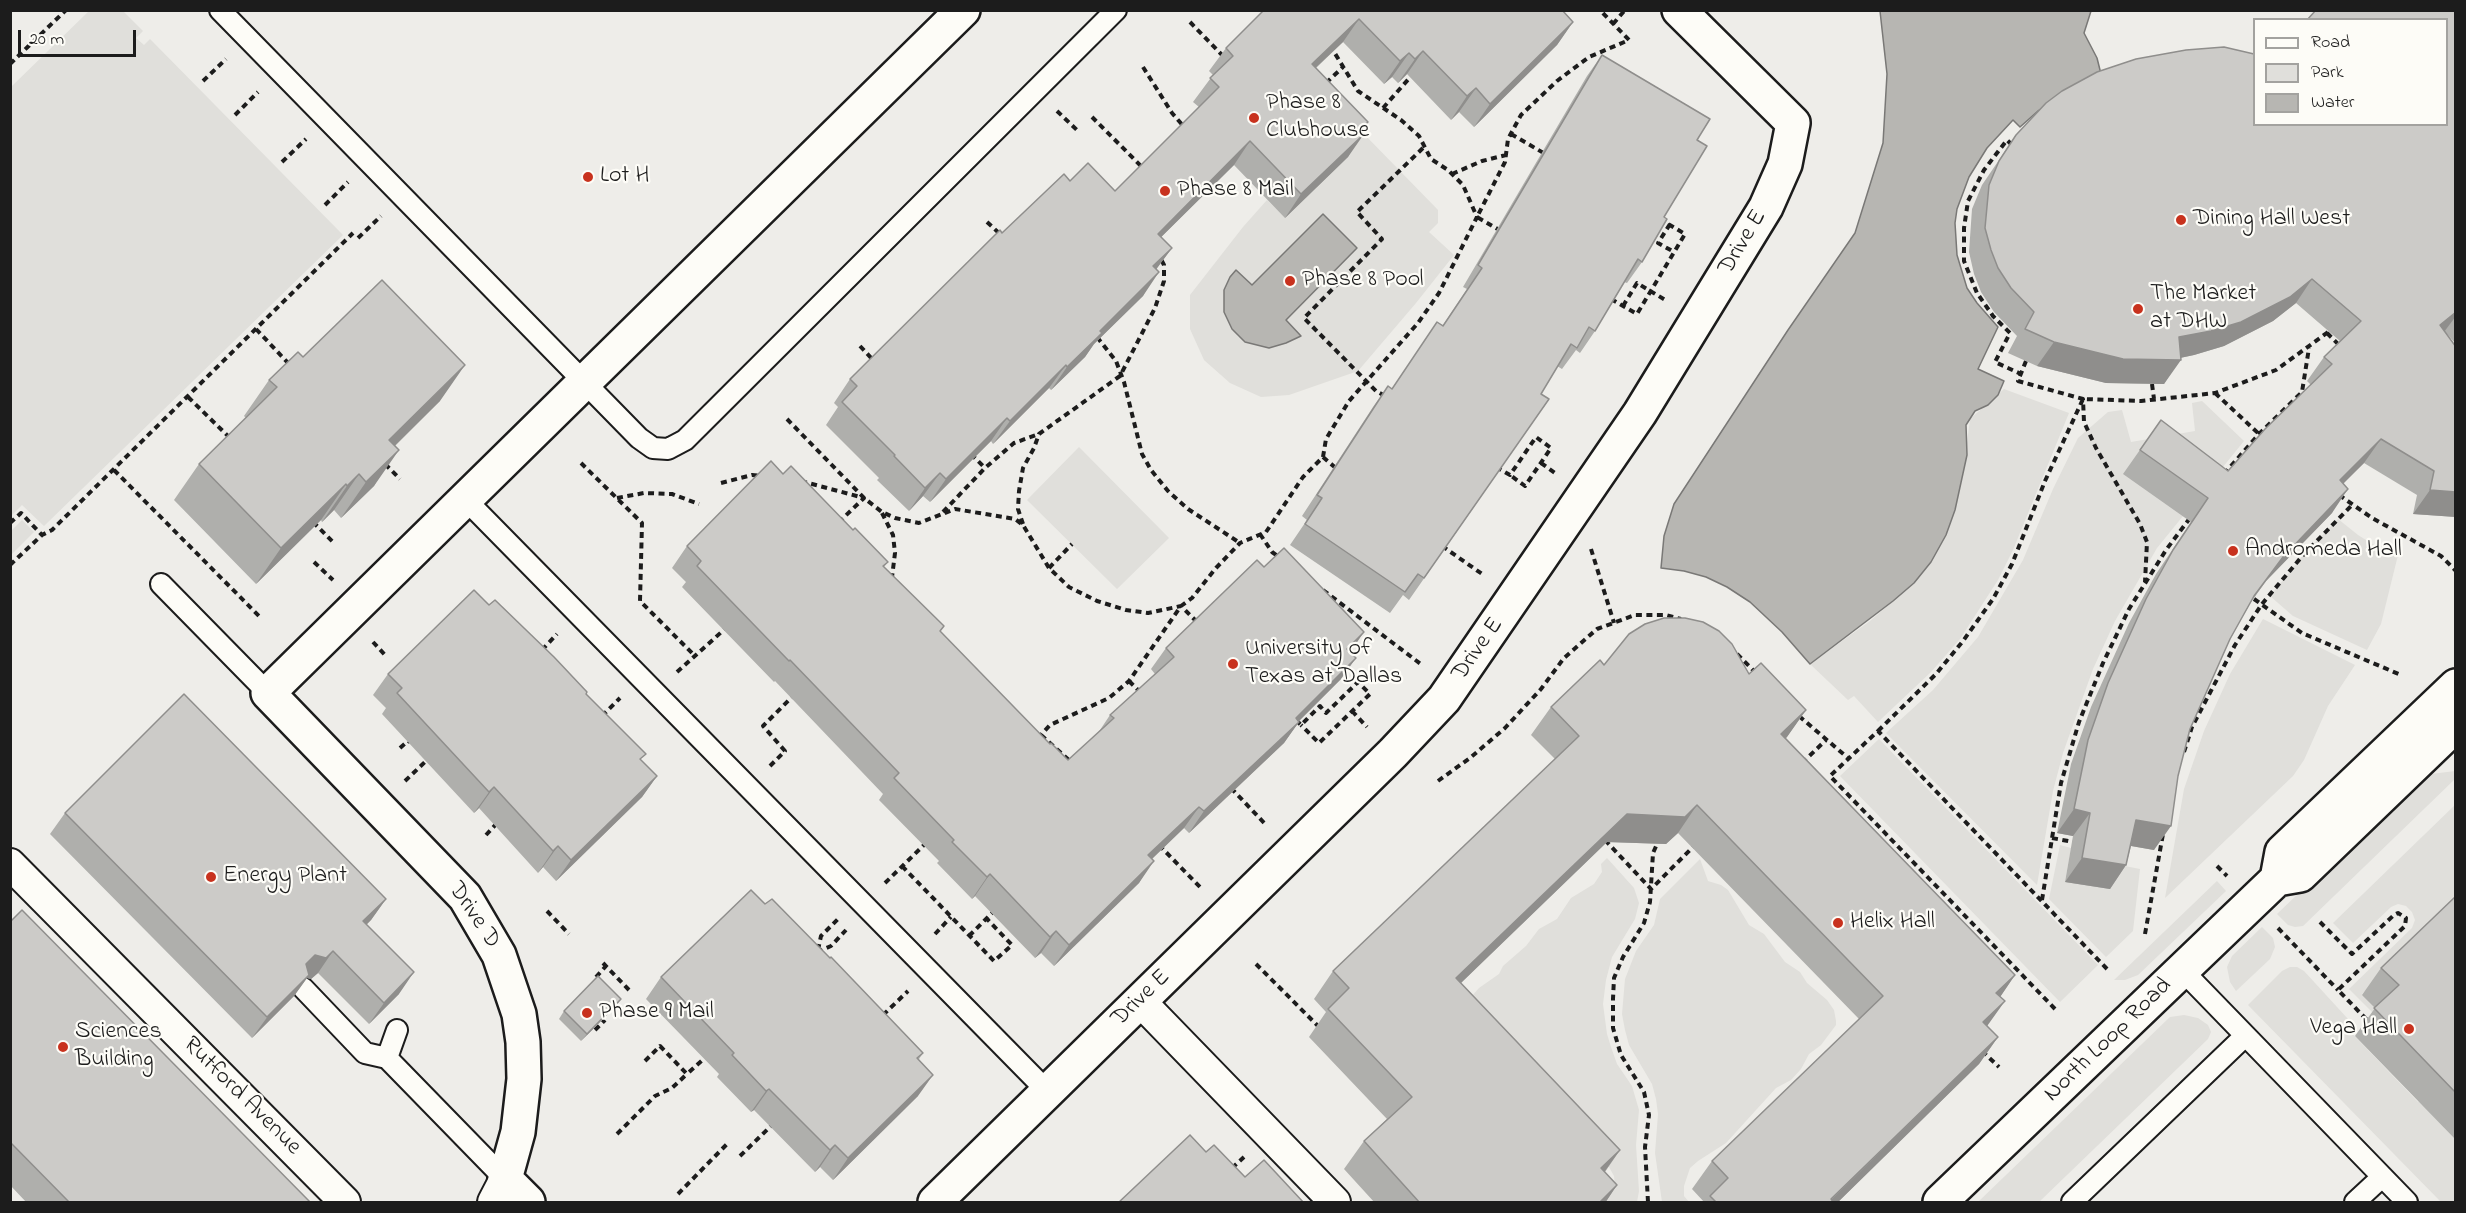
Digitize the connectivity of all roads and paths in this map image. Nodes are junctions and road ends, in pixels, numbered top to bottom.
1 (66, 10) edge
2 (220, 10) edge
3 (963, 10) edge
4 (1116, 10) edge
5 (1600, 10) edge
6 (1625, 10) edge
7 (1679, 10) edge
8 (1190, 22) dead end
9 (1613, 24) junction
10 (1328, 41) edge
11 (1224, 57) dead end
12 (10, 64) edge
13 (1420, 66) edge
14 (1143, 67) dead end
15 (1343, 67) junction
16 (1320, 89) edge
17 (1383, 108) junction
18 (1092, 117) dead end
19 (1510, 134) junction
20 (1192, 135) edge
21 (2012, 145) edge
22 (1425, 146) junction
23 (1506, 155) junction
24 (1548, 156) edge
25 (1149, 174) edge
26 (1452, 174) junction
27 (1478, 217) junction
28 (1660, 219) edge
29 (987, 222) dead end
30 (1670, 224) junction
31 (353, 233) dead end
32 (1507, 235) edge
33 (1002, 236) edge
34 (1674, 252) junction
35 (1157, 254) edge
36 (1650, 291) junction
37 (1603, 294) edge
38 (1623, 306) junction
39 (2336, 325) edge
40 (256, 329) junction
41 (1091, 331) edge
42 (2327, 333) junction
43 (860, 346) dead end
44 (2309, 346) junction
45 (2341, 348) edge
46 (2026, 361) edge
47 (877, 363) edge
48 (296, 371) edge
49 (2021, 374) junction
50 (1120, 376) junction
51 (1367, 381) junction
52 (584, 383) junction
53 (2152, 384) edge
54 (2215, 393) junction
55 (188, 397) junction
56 (1386, 397) edge
57 (2083, 399) junction
58 (2154, 399) junction
59 (788, 419) dead end
60 (1039, 434) junction
61 (2259, 434) junction
62 (237, 445) edge
63 (963, 446) edge
64 (1323, 456) junction
65 (378, 457) edge
66 (580, 463) dead end
67 (1491, 463) edge
68 (985, 468) junction
69 (114, 470) junction
70 (1510, 475) junction
71 (764, 476) edge
72 (1347, 477) edge
73 (400, 479) dead end
74 (797, 480) edge
75 (721, 483) dead end
76 (2217, 483) edge
77 (2337, 494) edge
78 (616, 498) junction
79 (864, 498) junction
80 (466, 500) junction
81 (699, 504) dead end
82 (2352, 504) junction
83 (882, 512) junction
84 (305, 514) edge
85 (940, 515) junction
86 (2191, 516) edge
87 (10, 523) edge
88 (838, 523) edge
89 (1023, 525) junction
90 (1260, 534) junction
91 (42, 535) junction
92 (1588, 540) dead end
93 (334, 543) edge
94 (1240, 543) junction
95 (1072, 544) dead end
96 (1440, 545) edge
97 (1281, 558) edge
98 (315, 562) edge
99 (10, 565) edge
100 (1472, 567) dead end
101 (1049, 568) junction
102 (2456, 571) edge
103 (335, 582) dead end
104 (161, 585) dead end
105 (890, 585) edge
106 (2145, 585) junction
107 (1317, 586) edge
108 (2254, 598) edge
109 (2262, 604) junction
110 (1181, 606) junction
111 (1666, 615) junction
112 (259, 616) dead end
113 (735, 621) edge
114 (1686, 621) edge
115 (1614, 623) junction
116 (1666, 625) edge
117 (1202, 628) edge
118 (1731, 649) edge
119 (694, 655) junction
120 (2401, 675) dead end
121 (1760, 676) edge
122 (1129, 681) junction
123 (2456, 686) edge
124 (1453, 688) junction
125 (800, 689) edge
126 (268, 693) junction
127 (656, 693) junction
128 (1148, 701) edge
129 (1794, 711) edge
130 (1293, 717) edge
131 (1301, 725) junction
132 (2456, 725) edge
133 (1878, 730) junction
134 (1041, 735) junction
135 (1826, 740) junction
136 (1033, 743) edge
137 (415, 747) dead end
138 (400, 748) dead end
139 (785, 751) dead end
140 (435, 752) edge
141 (421, 753) dead end
142 (1848, 758) junction
143 (427, 759) junction
144 (2182, 760) edge
145 (420, 767) dead end
146 (1077, 769) edge
147 (1795, 770) edge
148 (1438, 781) dead end
149 (1229, 786) edge
150 (1254, 812) dead end
151 (503, 818) edge
152 (2164, 828) edge
153 (486, 835) dead end
154 (932, 838) edge
155 (2052, 838) junction
156 (1605, 840) edge
157 (1700, 840) edge
158 (1156, 842) edge
159 (2073, 842) dead end
160 (1656, 844) edge
161 (10, 864) edge
162 (2217, 866) dead end
163 (2277, 879) junction
164 (2232, 881) dead end
165 (1651, 889) junction
166 (2042, 901) junction
167 (1002, 903) edge
168 (546, 911) dead end
169 (1228, 915) junction
170 (987, 919) junction
171 (2320, 922) dead end
172 (2275, 926) dead end
173 (569, 933) dead end
174 (2145, 934) dead end
175 (821, 936) dead end
176 (969, 936) junction
177 (831, 946) dead end
178 (818, 951) junction
179 (811, 958) edge
180 (1256, 964) dead end
181 (2108, 970) dead end
182 (2182, 970) junction
183 (596, 977) edge
184 (303, 988) edge
185 (629, 990) dead end
186 (2338, 990) junction
187 (1140, 1001) junction
188 (2055, 1009) dead end
189 (605, 1020) edge
190 (2369, 1022) dead end
191 (1318, 1027) dead end
192 (397, 1030) dead end
193 (595, 1030) edge
194 (2245, 1036) junction
195 (1979, 1048) edge
196 (712, 1051) edge
197 (387, 1058) junction
198 (645, 1061) dead end
199 (1999, 1067) dead end
200 (687, 1074) junction
201 (1048, 1092) junction
202 (776, 1121) edge
203 (1268, 1133) junction
204 (617, 1134) dead end
205 (728, 1143) dead end
206 (740, 1156) dead end
207 (1227, 1173) edge
208 (2382, 1177) junction
209 (499, 1191) edge
210 (678, 1194) dead end
211 (345, 1203) edge
212 (528, 1203) edge
213 (935, 1203) edge
214 (1335, 1203) edge
215 (1648, 1203) edge
216 (1941, 1203) edge
217 (2072, 1203) edge
218 (2355, 1203) edge
219 (2407, 1203) edge

1 - 12 path
2 - 52 lane
3 - 52 street
4 - 52 lane
5 - 9 path
6 - 9 path
7 - 124 street, Drive E
8 - 11 path
9 - 19 path
10 - 15 path
13 - 17 path
14 - 20 path
15 - 16 path
15 - 17 path
17 - 22 path
18 - 25 path
19 - 23 path
19 - 24 path
21 - 49 path
22 - 26 path
22 - 51 path
23 - 26 path
23 - 27 path
26 - 27 path
27 - 32 path
27 - 51 path
28 - 30 path
29 - 33 path
30 - 34 path
30 - 34 path
31 - 40 path
34 - 36 path
35 - 50 path
36 - 38 path
36 - 38 path
37 - 38 path
39 - 42 path
40 - 48 path
40 - 55 path
41 - 50 path
42 - 44 path
42 - 45 path
43 - 47 path
44 - 54 path
44 - 61 path
46 - 49 path
49 - 57 path
50 - 60 path
50 - 94 path
51 - 56 path
51 - 64 path
52 - 80 street
53 - 58 path
54 - 58 path
54 - 61 path
55 - 62 path
55 - 69 path
57 - 58 path
57 - 106 path
57 - 133 path
59 - 79 path
60 - 68 path
60 - 89 path
61 - 76 path
63 - 68 path
64 - 72 path
64 - 90 path
65 - 73 path
66 - 78 path
67 - 70 path
68 - 85 path
69 - 91 path
69 - 112 path
70 - 70 path
71 - 75 path
74 - 79 path
77 - 82 path
78 - 81 path
78 - 119 path
79 - 83 path
79 - 88 path
80 - 126 street
80 - 127 lane
82 - 102 path
82 - 109 path
83 - 85 path
83 - 105 path
84 - 93 path
85 - 89 path
86 - 106 path
87 - 91 path
89 - 101 path
90 - 94 path
90 - 97 path
91 - 99 path
92 - 115 path
94 - 110 path
95 - 101 path
96 - 100 path
98 - 103 path
101 - 110 path
104 - 126 lane
106 - 155 path
107 - 124 path
108 - 109 path
109 - 120 path
109 - 144 path
110 - 117 path
110 - 122 path
111 - 114 path
111 - 115 path
111 - 116 path
113 - 119 path
115 - 148 path
118 - 121 path
119 - 127 path
122 - 128 path
122 - 134 path
123 - 163 street
124 - 169 street, Drive E
125 - 139 path
126 - 209 street, Drive D
127 - 201 lane
129 - 135 path
130 - 131 path
131 - 131 path
132 - 163 street, North Loop Road
133 - 142 path
133 - 166 path
134 - 136 path
134 - 146 path
135 - 142 path
135 - 147 path
137 - 138 path
140 - 143 path
141 - 143 path
142 - 188 path
143 - 145 path
149 - 150 path
151 - 153 path
152 - 174 path
154 - 176 path
155 - 159 path
155 - 166 path
156 - 165 path
157 - 165 path
158 - 169 path
160 - 165 path
161 - 211 street, Rutford Avenue
162 - 164 path
163 - 182 street, North Loop Road
165 - 215 path
166 - 181 path
167 - 170 path
168 - 173 path
169 - 187 street, Drive E
170 - 176 path
170 - 176 path
171 - 186 path
172 - 186 path
175 - 178 path
177 - 178 path
178 - 179 path
180 - 191 path
182 - 194 lane
182 - 216 street, North Loop Road
183 - 185 path
184 - 197 lane
186 - 190 path
187 - 201 street, Drive E
187 - 203 street
189 - 193 path
192 - 197 lane
194 - 208 lane
194 - 217 lane
195 - 199 path
196 - 200 path
197 - 209 lane
198 - 200 path
200 - 204 path
201 - 213 street, Drive E
202 - 206 path
203 - 207 path
203 - 214 street
205 - 210 path
208 - 218 lane
208 - 219 lane
209 - 212 street

